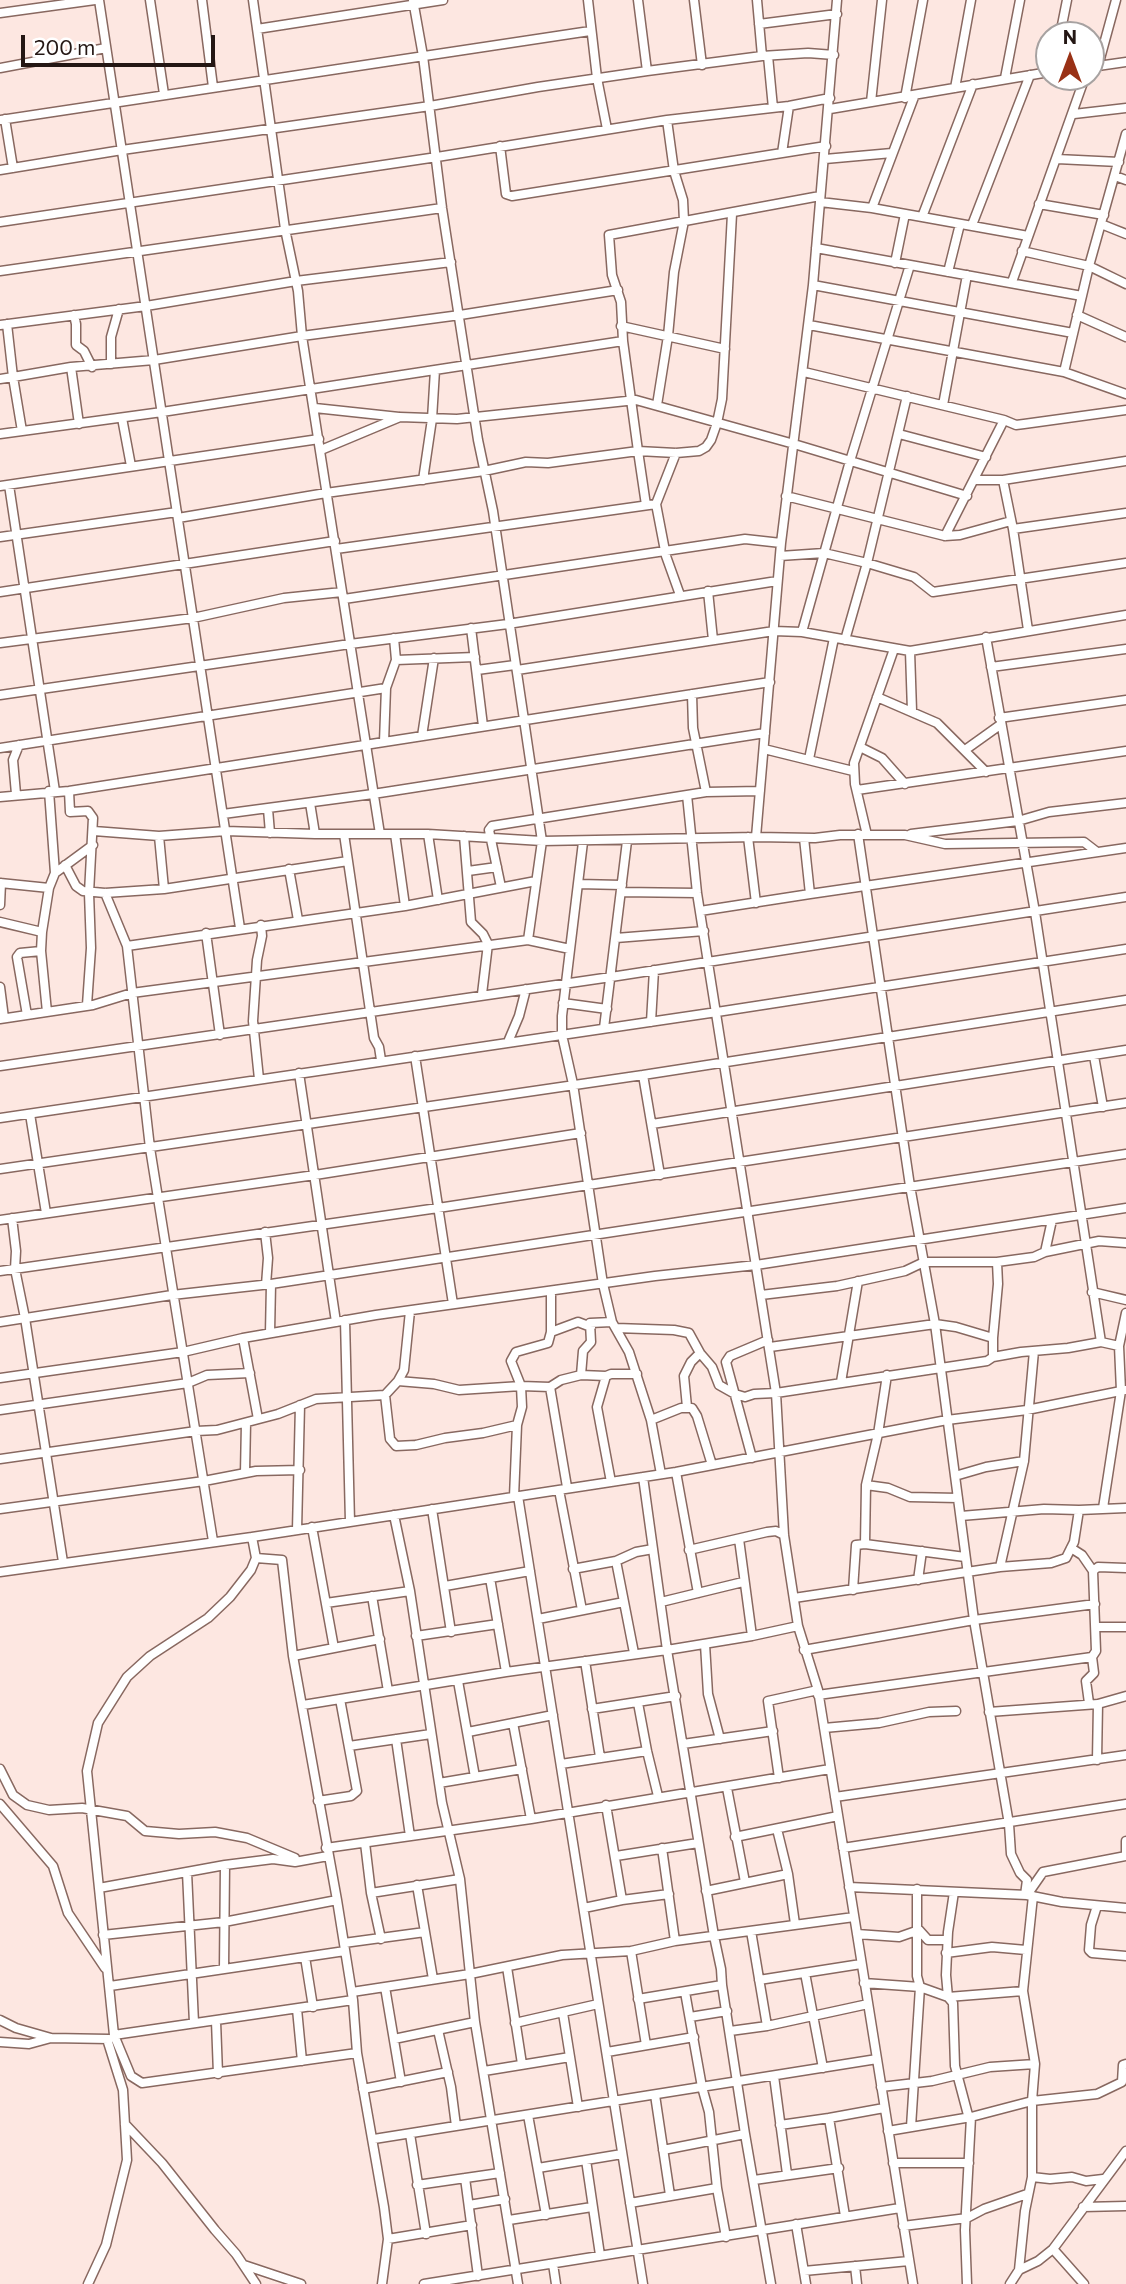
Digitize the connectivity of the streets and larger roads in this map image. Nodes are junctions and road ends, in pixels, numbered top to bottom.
1 (97, 0) edge
2 (149, 0) edge
3 (202, 0) edge
4 (253, 0) edge
5 (443, 0) edge
6 (588, 0) edge
7 (638, 0) edge
8 (694, 0) edge
9 (757, 0) edge
10 (837, 0) edge
11 (882, 0) edge
12 (923, 0) edge
13 (971, 0) edge
14 (1020, 0) edge
15 (1067, 0) edge
16 (1116, 0) edge
17 (47, 3) edge
18 (413, 3) edge
19 (0, 13) edge
20 (837, 15) junction
21 (1063, 21) edge
22 (759, 24) junction
23 (257, 29) junction
24 (590, 31) junction
25 (1105, 33) edge
26 (106, 48) junction
27 (834, 55) junction
28 (423, 56) junction
29 (765, 56) junction
30 (1126, 62) edge
31 (702, 65) junction
32 (1105, 65) edge
33 (0, 68) edge
34 (647, 71) junction
35 (1035, 74) edge
36 (1030, 75) junction
37 (597, 78) junction
38 (1005, 78) junction
39 (263, 80) junction
40 (973, 84) junction
41 (213, 88) junction
42 (955, 88) junction
43 (1081, 91) edge
44 (164, 94) junction
45 (910, 97) junction
46 (830, 98) junction
47 (114, 101) junction
48 (871, 102) junction
49 (430, 106) junction
50 (789, 106) junction
51 (773, 107) junction
52 (1126, 108) edge
53 (830, 109) junction
54 (1074, 114) junction
55 (3, 120) edge
56 (667, 120) junction
57 (271, 129) junction
58 (607, 129) junction
59 (1126, 134) edge
60 (500, 146) junction
61 (826, 146) junction
62 (122, 150) junction
63 (782, 153) junction
64 (892, 153) junction
65 (437, 157) junction
66 (825, 159) junction
67 (1057, 159) junction
68 (1119, 162) junction
69 (13, 168) junction
70 (0, 170) edge
71 (674, 171) junction
72 (1115, 176) junction
73 (279, 180) junction
74 (1126, 180) edge
75 (820, 199) junction
76 (130, 203) junction
77 (1039, 204) junction
78 (442, 208) junction
79 (872, 208) junction
80 (732, 214) junction
81 (905, 214) junction
82 (922, 217) junction
83 (1102, 219) junction
84 (684, 221) junction
85 (0, 222) edge
86 (960, 224) junction
87 (972, 225) junction
88 (285, 229) junction
89 (1126, 234) edge
90 (1028, 236) junction
91 (816, 248) junction
92 (137, 251) junction
93 (1022, 251) junction
94 (451, 262) junction
95 (895, 263) junction
96 (910, 265) junction
97 (1089, 266) junction
98 (0, 271) edge
99 (948, 272) junction
100 (967, 275) junction
101 (296, 281) junction
102 (1012, 282) junction
103 (1126, 284) edge
104 (813, 285) junction
105 (618, 290) junction
106 (1082, 296) junction
107 (901, 301) junction
108 (146, 306) junction
109 (118, 309) junction
110 (960, 312) junction
111 (74, 315) junction
112 (460, 315) junction
113 (1077, 315) junction
114 (4, 324) edge
115 (809, 325) junction
116 (621, 326) junction
117 (1073, 333) junction
118 (302, 336) junction
119 (668, 337) junction
120 (1126, 337) edge
121 (889, 339) junction
122 (623, 341) junction
123 (725, 349) junction
124 (952, 351) junction
125 (154, 360) junction
126 (111, 364) junction
127 (467, 365) junction
128 (71, 367) junction
129 (92, 367) junction
130 (435, 370) junction
131 (804, 372) junction
132 (1064, 372) junction
133 (13, 377) junction
134 (0, 379) edge
135 (312, 387) junction
136 (873, 387) junction
137 (1126, 394) edge
138 (906, 396) junction
139 (630, 399) junction
140 (657, 405) junction
141 (943, 405) junction
142 (315, 408) junction
143 (1126, 410) edge
144 (162, 412) junction
145 (362, 413) junction
146 (400, 417) junction
147 (475, 417) junction
148 (122, 418) junction
149 (432, 419) junction
150 (1004, 420) junction
151 (79, 424) junction
152 (717, 424) junction
153 (22, 431) junction
154 (362, 432) junction
155 (0, 434) edge
156 (899, 434) junction
157 (319, 439) junction
158 (794, 443) junction
159 (321, 450) junction
160 (638, 451) junction
161 (676, 453) junction
162 (986, 457) junction
163 (169, 461) junction
164 (850, 461) junction
165 (1126, 461) edge
166 (131, 466) junction
167 (484, 471) junction
168 (890, 473) junction
169 (423, 480) junction
170 (975, 480) junction
171 (1003, 480) junction
172 (5, 485) edge
173 (326, 493) junction
174 (786, 496) junction
175 (967, 496) junction
176 (656, 504) junction
177 (646, 505) junction
178 (837, 507) junction
179 (1126, 513) edge
180 (178, 515) junction
181 (878, 518) junction
182 (1012, 525) junction
183 (494, 527) junction
184 (17, 534) junction
185 (945, 536) junction
186 (0, 537) edge
187 (781, 543) junction
188 (335, 545) junction
189 (665, 551) junction
190 (824, 553) junction
191 (780, 556) junction
192 (867, 563) junction
193 (1126, 563) edge
194 (185, 565) junction
195 (501, 574) junction
196 (1020, 579) junction
197 (778, 582) junction
198 (25, 588) junction
199 (708, 591) junction
200 (0, 592) edge
201 (343, 595) junction
202 (680, 595) junction
203 (1126, 615) edge
204 (193, 618) junction
205 (508, 624) junction
206 (471, 628) junction
207 (1028, 630) junction
208 (774, 631) junction
209 (802, 632) junction
210 (986, 637) junction
211 (33, 638) junction
212 (394, 638) junction
213 (834, 638) junction
214 (713, 640) junction
215 (845, 640) junction
216 (0, 643) edge
217 (350, 644) junction
218 (894, 649) junction
219 (1126, 649) edge
220 (910, 651) junction
221 (434, 657) junction
222 (475, 657) junction
223 (396, 660) junction
224 (201, 666) junction
225 (991, 667) junction
226 (516, 668) junction
227 (477, 670) junction
228 (770, 682) junction
229 (41, 688) junction
230 (386, 688) junction
231 (358, 692) junction
232 (692, 694) junction
233 (0, 695) edge
234 (877, 698) junction
235 (1126, 700) edge
236 (912, 711) junction
237 (208, 716) junction
238 (524, 720) junction
239 (1000, 722) junction
240 (484, 726) junction
241 (765, 733) junction
242 (422, 736) junction
243 (48, 739) junction
244 (384, 742) junction
245 (696, 744) junction
246 (19, 745) junction
247 (366, 745) junction
248 (860, 747) junction
249 (0, 748) edge
250 (764, 749) junction
251 (965, 750) junction
252 (1126, 751) edge
253 (809, 759) junction
254 (216, 767) junction
255 (1008, 769) junction
256 (532, 771) junction
257 (853, 771) junction
258 (986, 772) junction
259 (905, 784) junction
260 (857, 790) junction
261 (52, 791) junction
262 (69, 791) junction
263 (760, 791) junction
264 (706, 792) junction
265 (16, 794) junction
266 (373, 794) junction
267 (687, 795) junction
268 (0, 797) edge
269 (310, 803) junction
270 (1126, 803) edge
271 (268, 809) junction
272 (223, 814) junction
273 (538, 817) junction
274 (1018, 821) junction
275 (94, 831) junction
276 (226, 831) junction
277 (270, 833) junction
278 (315, 834) junction
279 (344, 834) junction
280 (380, 834) junction
281 (395, 834) junction
282 (428, 834) junction
283 (862, 835) junction
284 (905, 835) junction
285 (159, 836) junction
286 (464, 836) junction
287 (752, 837) junction
288 (491, 838) junction
289 (690, 838) junction
290 (804, 838) junction
291 (542, 841) junction
292 (628, 841) junction
293 (583, 842) junction
294 (1022, 844) junction
295 (93, 845) junction
296 (1126, 848) edge
297 (1097, 852) junction
298 (348, 861) junction
299 (1026, 862) junction
300 (65, 865) junction
301 (497, 867) junction
302 (289, 869) junction
303 (468, 871) junction
304 (55, 873) junction
305 (233, 877) junction
306 (536, 881) junction
307 (1, 883) edge
308 (578, 884) junction
309 (501, 887) junction
310 (866, 887) junction
311 (49, 888) junction
312 (621, 888) junction
313 (164, 889) junction
314 (89, 893) junction
315 (105, 893) junction
316 (697, 893) junction
317 (810, 894) junction
318 (470, 895) junction
319 (1126, 897) edge
320 (438, 900) junction
321 (756, 903) junction
322 (0, 905) edge
323 (405, 906) junction
324 (701, 911) junction
325 (355, 912) junction
326 (1035, 912) junction
327 (298, 919) junction
328 (0, 922) edge
329 (261, 925) junction
330 (240, 928) junction
331 (704, 931) junction
332 (42, 932) junction
333 (206, 933) junction
334 (873, 936) junction
335 (616, 938) junction
336 (528, 940) junction
337 (488, 944) junction
338 (127, 946) junction
339 (1126, 948) edge
340 (570, 949) junction
341 (41, 951) junction
342 (362, 961) junction
343 (708, 961) junction
344 (1043, 961) junction
345 (654, 970) junction
346 (256, 977) junction
347 (611, 977) junction
348 (213, 983) junction
349 (566, 984) junction
350 (880, 986) junction
351 (0, 987) edge
352 (526, 989) junction
353 (132, 993) junction
354 (482, 994) junction
355 (1126, 1000) edge
356 (563, 1003) junction
357 (87, 1005) junction
358 (607, 1009) junction
359 (370, 1011) junction
360 (1051, 1011) junction
361 (47, 1012) junction
362 (717, 1012) junction
363 (27, 1015) junction
364 (2, 1018) edge
365 (651, 1022) junction
366 (604, 1028) junction
367 (253, 1030) junction
368 (220, 1035) junction
369 (562, 1035) junction
370 (889, 1036) junction
371 (508, 1042) junction
372 (138, 1046) junction
373 (1126, 1050) edge
374 (415, 1056) junction
375 (1094, 1056) junction
376 (381, 1060) junction
377 (724, 1061) junction
378 (1058, 1062) junction
379 (0, 1066) edge
380 (299, 1073) junction
381 (643, 1075) junction
382 (259, 1079) junction
383 (573, 1084) junction
384 (895, 1087) junction
385 (144, 1096) junction
386 (1126, 1104) edge
387 (422, 1107) junction
388 (1102, 1107) junction
389 (732, 1113) junction
390 (1065, 1113) junction
391 (30, 1114) junction
392 (0, 1118) edge
393 (652, 1124) junction
394 (306, 1125) junction
395 (581, 1133) junction
396 (903, 1137) junction
397 (150, 1148) junction
398 (1126, 1154) edge
399 (430, 1157) junction
400 (1072, 1162) junction
401 (739, 1163) junction
402 (37, 1164) junction
403 (0, 1169) edge
404 (315, 1175) junction
405 (660, 1175) junction
406 (588, 1185) junction
407 (910, 1186) junction
408 (157, 1197) junction
409 (438, 1208) junction
410 (1126, 1209) edge
411 (748, 1210) junction
412 (46, 1213) junction
413 (1080, 1216) junction
414 (12, 1218) junction
415 (0, 1220) edge
416 (1052, 1220) junction
417 (322, 1223) junction
418 (265, 1232) junction
419 (596, 1234) junction
420 (920, 1241) junction
421 (1126, 1243) edge
422 (1086, 1245) junction
423 (165, 1248) junction
424 (1045, 1252) junction
425 (444, 1257) junction
426 (924, 1262) junction
427 (997, 1262) junction
428 (756, 1265) junction
429 (15, 1269) junction
430 (0, 1271) edge
431 (329, 1275) junction
432 (858, 1281) junction
433 (269, 1284) junction
434 (603, 1284) junction
435 (551, 1291) junction
436 (1092, 1292) junction
437 (173, 1295) junction
438 (761, 1295) junction
439 (1126, 1300) edge
440 (453, 1304) junction
441 (411, 1311) junction
442 (1126, 1313) edge
443 (25, 1318) junction
444 (340, 1321) junction
445 (0, 1322) edge
446 (935, 1324) junction
447 (614, 1325) junction
448 (592, 1327) junction
449 (551, 1332) junction
450 (270, 1333) junction
451 (848, 1336) junction
452 (243, 1338) junction
453 (993, 1338) junction
454 (1101, 1342) junction
455 (769, 1343) junction
456 (1119, 1346) junction
457 (1034, 1351) junction
458 (183, 1352) junction
459 (700, 1353) junction
460 (993, 1357) junction
461 (941, 1368) junction
462 (33, 1373) junction
463 (250, 1373) junction
464 (637, 1374) junction
465 (581, 1375) junction
466 (887, 1375) junction
467 (606, 1376) junction
468 (0, 1378) edge
469 (398, 1381) junction
470 (841, 1382) junction
471 (188, 1383) junction
472 (521, 1386) junction
473 (550, 1387) junction
474 (1124, 1390) edge
475 (776, 1393) junction
476 (735, 1394) junction
477 (385, 1395) junction
478 (347, 1397) junction
479 (38, 1404) junction
480 (300, 1405) junction
481 (687, 1407) junction
482 (0, 1410) edge
483 (1027, 1410) junction
484 (258, 1419) junction
485 (651, 1420) junction
486 (947, 1420) junction
487 (246, 1423) junction
488 (517, 1425) junction
489 (196, 1431) junction
490 (878, 1434) junction
491 (45, 1452) junction
492 (779, 1453) junction
493 (752, 1458) junction
494 (0, 1459) edge
495 (1024, 1461) junction
496 (712, 1465) junction
497 (300, 1470) junction
498 (676, 1472) junction
499 (245, 1473) junction
500 (661, 1474) junction
501 (955, 1476) junction
502 (643, 1477) junction
503 (204, 1481) junction
504 (611, 1482) junction
505 (866, 1485) junction
506 (563, 1488) junction
507 (516, 1497) junction
508 (958, 1498) junction
509 (54, 1501) junction
510 (1103, 1508) junction
511 (1126, 1508) edge
512 (0, 1509) edge
513 (432, 1509) junction
514 (1013, 1510) junction
515 (1079, 1510) junction
516 (394, 1515) junction
517 (961, 1516) junction
518 (350, 1522) junction
519 (312, 1527) junction
520 (297, 1530) junction
521 (784, 1535) junction
522 (252, 1536) junction
523 (739, 1539) junction
524 (213, 1541) junction
525 (865, 1544) junction
526 (1071, 1548) junction
527 (653, 1549) junction
528 (689, 1550) junction
529 (922, 1551) junction
530 (965, 1557) junction
531 (256, 1559) junction
532 (615, 1561) junction
533 (63, 1562) junction
534 (1000, 1567) junction
535 (1126, 1568) edge
536 (573, 1569) junction
537 (530, 1571) junction
538 (1093, 1571) junction
539 (0, 1572) edge
540 (967, 1573) junction
541 (490, 1578) junction
542 (918, 1580) junction
543 (743, 1582) junction
544 (445, 1586) junction
545 (853, 1590) junction
546 (410, 1591) junction
547 (698, 1593) junction
548 (372, 1596) junction
549 (794, 1598) junction
550 (624, 1602) junction
551 (661, 1602) junction
552 (326, 1603) junction
553 (1095, 1604) junction
554 (582, 1610) junction
555 (538, 1619) junction
556 (974, 1620) junction
557 (498, 1624) junction
558 (798, 1626) junction
559 (1097, 1627) junction
560 (1126, 1627) edge
561 (451, 1632) junction
562 (416, 1636) junction
563 (752, 1636) junction
564 (380, 1639) junction
565 (705, 1644) junction
566 (334, 1648) junction
567 (667, 1650) junction
568 (804, 1650) junction
569 (634, 1653) junction
570 (293, 1656) junction
571 (1092, 1657) junction
572 (585, 1661) junction
573 (545, 1668) junction
574 (506, 1672) junction
575 (984, 1672) junction
576 (458, 1681) junction
577 (423, 1686) junction
578 (388, 1691) junction
579 (818, 1693) junction
580 (676, 1696) junction
581 (1126, 1696) edge
582 (340, 1699) junction
583 (638, 1703) junction
584 (1093, 1703) junction
585 (303, 1704) junction
586 (592, 1709) junction
587 (956, 1711) dead end
588 (989, 1712) junction
589 (554, 1715) junction
590 (513, 1723) junction
591 (824, 1728) junction
592 (773, 1731) junction
593 (468, 1732) junction
594 (431, 1734) junction
595 (396, 1739) junction
596 (720, 1739) junction
597 (683, 1744) junction
598 (349, 1746) junction
599 (647, 1751) junction
600 (1126, 1755) edge
601 (600, 1757) junction
602 (1097, 1760) junction
603 (561, 1764) junction
604 (0, 1769) edge
605 (522, 1769) junction
606 (830, 1769) junction
607 (1001, 1774) junction
608 (475, 1777) junction
609 (779, 1778) junction
610 (439, 1783) junction
611 (727, 1787) junction
612 (690, 1792) junction
613 (658, 1796) junction
614 (835, 1797) junction
615 (318, 1801) junction
616 (0, 1804) edge
617 (1126, 1804) edge
618 (606, 1805) junction
619 (90, 1811) junction
620 (568, 1812) junction
621 (838, 1816) junction
622 (531, 1819) junction
623 (1009, 1824) junction
624 (778, 1829) junction
625 (448, 1830) junction
626 (410, 1836) junction
627 (735, 1837) junction
628 (1126, 1841) edge
629 (365, 1843) junction
630 (698, 1843) junction
631 (843, 1847) junction
632 (662, 1848) junction
633 (327, 1852) junction
634 (615, 1856) junction
635 (1126, 1856) edge
636 (295, 1862) junction
637 (225, 1865) junction
638 (187, 1872) junction
639 (788, 1874) junction
640 (460, 1879) junction
641 (745, 1882) junction
642 (417, 1885) junction
643 (849, 1887) junction
644 (99, 1888) junction
645 (917, 1889) junction
646 (706, 1891) junction
647 (954, 1892) junction
648 (371, 1893) junction
649 (669, 1894) junction
650 (1029, 1895) junction
651 (337, 1900) junction
652 (622, 1900) junction
653 (1097, 1906) junction
654 (584, 1908) junction
655 (1126, 1908) edge
656 (854, 1917) junction
657 (223, 1922) junction
658 (796, 1924) junction
659 (189, 1926) junction
660 (919, 1930) junction
661 (751, 1931) junction
662 (425, 1932) junction
663 (856, 1934) junction
664 (103, 1935) junction
665 (713, 1936) junction
666 (381, 1938) junction
667 (947, 1940) junction
668 (675, 1941) junction
669 (344, 1947) junction
670 (1026, 1950) junction
671 (631, 1951) junction
672 (946, 1953) junction
673 (591, 1955) junction
674 (1126, 1956) edge
675 (305, 1957) junction
676 (861, 1964) junction
677 (507, 1967) junction
678 (223, 1969) junction
679 (107, 1972) junction
680 (805, 1973) junction
681 (192, 1974) junction
682 (470, 1974) junction
683 (433, 1979) junction
684 (759, 1980) junction
685 (864, 1983) junction
686 (722, 1985) junction
687 (110, 1986) junction
688 (385, 1987) junction
689 (920, 1987) junction
690 (1023, 1991) junction
691 (685, 1992) junction
692 (352, 1996) junction
693 (948, 1997) junction
694 (638, 1998) junction
695 (598, 2004) junction
696 (868, 2004) junction
697 (313, 2007) junction
698 (297, 2009) junction
699 (727, 2011) junction
700 (563, 2013) junction
701 (813, 2015) junction
702 (690, 2017) junction
703 (0, 2020) edge
704 (216, 2021) junction
705 (475, 2022) junction
706 (194, 2023) junction
707 (515, 2023) junction
708 (767, 2026) junction
709 (438, 2029) junction
710 (730, 2031) junction
711 (694, 2036) junction
712 (51, 2038) junction
713 (112, 2038) junction
714 (394, 2039) junction
715 (0, 2042) edge
716 (646, 2045) junction
717 (607, 2052) junction
718 (357, 2053) junction
719 (570, 2057) junction
720 (877, 2059) junction
721 (302, 2062) junction
722 (522, 2064) junction
723 (1035, 2064) junction
724 (1126, 2064) edge
725 (823, 2068) junction
726 (484, 2071) junction
727 (447, 2072) junction
728 (218, 2074) junction
729 (957, 2074) junction
730 (774, 2076) junction
731 (401, 2082) junction
732 (736, 2082) junction
733 (913, 2083) junction
734 (702, 2087) junction
735 (881, 2087) junction
736 (363, 2089) junction
737 (655, 2095) junction
738 (614, 2101) junction
739 (1032, 2101) junction
740 (578, 2107) junction
741 (884, 2108) junction
742 (528, 2115) junction
743 (971, 2117) junction
744 (829, 2118) junction
745 (491, 2121) junction
746 (125, 2123) junction
747 (780, 2125) junction
748 (456, 2126) junction
749 (911, 2127) junction
750 (888, 2131) junction
751 (410, 2134) junction
752 (745, 2134) junction
753 (374, 2140) junction
754 (710, 2140) junction
755 (663, 2150) junction
756 (1126, 2151) edge
757 (622, 2154) junction
758 (586, 2160) junction
759 (893, 2163) junction
760 (969, 2163) junction
761 (538, 2168) junction
762 (839, 2168) junction
763 (1126, 2168) edge
764 (1113, 2169) junction
765 (500, 2173) junction
766 (787, 2174) junction
767 (1032, 2177) junction
768 (465, 2178) junction
769 (1103, 2179) junction
770 (754, 2180) junction
771 (417, 2185) junction
772 (717, 2188) junction
773 (1027, 2194) junction
774 (670, 2195) junction
775 (505, 2199) junction
776 (630, 2203) junction
777 (469, 2205) junction
778 (1126, 2206) edge
779 (592, 2207) junction
780 (1083, 2207) junction
781 (900, 2208) junction
782 (546, 2215) junction
783 (845, 2216) junction
784 (967, 2218) junction
785 (509, 2220) junction
786 (796, 2224) junction
787 (472, 2225) junction
788 (903, 2226) junction
789 (762, 2231) junction
790 (426, 2234) junction
791 (726, 2237) junction
792 (388, 2239) junction
793 (638, 2249) junction
794 (1053, 2249) junction
795 (600, 2255) junction
796 (909, 2261) junction
797 (552, 2264) junction
798 (244, 2265) junction
799 (855, 2266) junction
800 (516, 2270) junction
801 (1019, 2270) junction
802 (804, 2271) junction
803 (478, 2276) junction
804 (428, 2283) edge
805 (88, 2284) edge
806 (256, 2284) edge
807 (301, 2284) edge
808 (382, 2284) edge
809 (518, 2284) edge
810 (556, 2284) edge
811 (643, 2284) edge
812 (771, 2284) edge
813 (806, 2284) edge
814 (857, 2284) edge
815 (913, 2284) edge
816 (967, 2284) edge
817 (1010, 2284) edge
818 (1083, 2284) edge

1 - 17 street
1 - 26 street
2 - 44 street
3 - 41 street
4 - 23 street
5 - 18 street
6 - 24 street
7 - 34 street
8 - 31 street
9 - 22 street
10 - 20 street
11 - 48 street
12 - 45 street
13 - 42 street
14 - 38 street
15 - 21 street
16 - 25 street
17 - 19 street
18 - 23 street
18 - 28 street
20 - 22 street
20 - 27 street
22 - 29 street
23 - 39 street
24 - 28 street
24 - 37 street
26 - 33 street
26 - 47 street
27 - 29 street
27 - 46 street
28 - 39 street
28 - 49 street
29 - 31 street
29 - 51 street
30 - 32 street
31 - 34 street
34 - 37 street
35 - 36 street
36 - 38 street
36 - 87 street
37 - 49 street
37 - 58 street
38 - 40 street
39 - 41 street
39 - 57 street
40 - 42 street
40 - 82 street
41 - 44 street
42 - 45 street
43 - 54 street
44 - 47 street
45 - 48 street
45 - 64 street
46 - 50 street
46 - 53 street
47 - 55 street
47 - 62 street
48 - 53 street
49 - 57 street
49 - 65 street
50 - 51 street
50 - 63 street
51 - 56 street
52 - 54 street
53 - 61 street
54 - 67 street
55 - 69 street
56 - 58 street
56 - 71 street
57 - 62 street
57 - 73 street
58 - 60 street
59 - 68 street
60 - 65 street
60 - 71 street
61 - 63 street
61 - 66 street
62 - 69 street
62 - 76 street
63 - 71 street
64 - 66 street
64 - 79 street
65 - 73 street
65 - 78 street
66 - 75 street
67 - 68 street
67 - 77 street
68 - 72 street
69 - 70 street
71 - 84 street
72 - 74 street
72 - 83 street
73 - 76 street
73 - 88 street
75 - 79 street
75 - 80 street
75 - 91 street
76 - 85 street
76 - 92 street
77 - 83 street
77 - 90 street
78 - 88 street
78 - 94 street
79 - 81 street
80 - 84 street
80 - 123 street
81 - 82 street
81 - 95 street
82 - 86 street
83 - 89 street
83 - 97 street
84 - 105 street
84 - 119 street
86 - 87 street
86 - 99 street
87 - 90 street
88 - 92 street
88 - 101 street
90 - 93 street
91 - 95 street
91 - 104 street
92 - 98 street
92 - 108 street
93 - 97 street
93 - 102 street
94 - 101 street
94 - 112 street
95 - 96 street
96 - 99 street
96 - 107 street
97 - 103 street
97 - 106 street
99 - 100 street
100 - 102 street
100 - 110 street
101 - 108 street
101 - 118 street
102 - 106 street
104 - 107 street
104 - 115 street
105 - 112 street
105 - 116 street
106 - 113 street
107 - 110 street
107 - 121 street
108 - 109 street
108 - 125 street
109 - 111 street
109 - 126 street
110 - 117 street
110 - 124 street
111 - 114 street
111 - 129 street
112 - 118 street
112 - 127 street
113 - 117 street
113 - 120 street
114 - 133 street
115 - 121 street
115 - 131 street
116 - 119 street
116 - 122 street
117 - 132 street
118 - 125 street
118 - 135 street
119 - 123 street
119 - 140 street
121 - 124 street
121 - 136 street
122 - 127 street
122 - 139 street
123 - 152 street
124 - 132 street
124 - 141 street
125 - 126 street
125 - 144 street
126 - 129 street
127 - 130 street
127 - 147 street
128 - 129 street
128 - 133 street
128 - 151 street
130 - 135 street
130 - 149 street
131 - 136 street
131 - 158 street
132 - 137 street
133 - 134 street
133 - 153 street
135 - 142 street
135 - 144 street
136 - 138 street
136 - 164 street
138 - 141 street
138 - 156 street
139 - 140 street
139 - 147 street
139 - 160 street
140 - 152 street
141 - 150 street
142 - 145 street
142 - 157 street
143 - 150 street
144 - 148 street
144 - 163 street
145 - 146 street
145 - 154 street
146 - 149 street
146 - 154 street
147 - 149 street
147 - 167 street
148 - 151 street
148 - 166 street
149 - 169 street
150 - 162 street
151 - 153 street
152 - 158 street
152 - 161 street
153 - 155 street
154 - 159 street
156 - 162 street
156 - 168 street
157 - 159 street
157 - 163 street
158 - 164 street
158 - 174 street
159 - 173 street
160 - 161 street
160 - 167 street
160 - 177 street
161 - 176 street
162 - 170 street
163 - 166 street
163 - 180 street
164 - 168 street
164 - 178 street
165 - 171 street
166 - 172 street
167 - 169 street
167 - 183 street
168 - 175 street
168 - 181 street
169 - 173 street
170 - 171 street
170 - 175 street
171 - 182 street
172 - 184 street
173 - 180 street
173 - 188 street
174 - 178 street
174 - 187 street
175 - 185 street
176 - 177 street
176 - 189 street
177 - 183 street
178 - 181 street
178 - 190 street
179 - 182 street
180 - 184 street
180 - 194 street
181 - 185 street
181 - 192 street
182 - 185 street
182 - 196 street
183 - 188 street
183 - 195 street
184 - 186 street
184 - 198 street
187 - 189 street
187 - 191 street
188 - 194 street
188 - 201 street
189 - 195 street
189 - 202 street
190 - 191 street
190 - 192 street
190 - 209 street
191 - 197 street
192 - 196 street
192 - 215 street
193 - 196 street
194 - 198 street
194 - 204 street
195 - 201 street
195 - 205 street
196 - 207 street
197 - 199 street
197 - 208 street
198 - 200 street
198 - 211 street
199 - 202 street
199 - 214 street
201 - 204 street
201 - 217 street
202 - 205 street
203 - 207 street
204 - 211 street
204 - 224 street
205 - 206 street
205 - 226 street
206 - 212 street
206 - 222 street
207 - 210 street
208 - 209 street
208 - 214 street
208 - 228 street
209 - 213 street
210 - 220 street
210 - 225 street
211 - 216 street
211 - 229 street
212 - 217 street
212 - 223 street
213 - 215 street
213 - 253 street
214 - 226 street
215 - 218 street
217 - 224 street
217 - 231 street
218 - 220 street
218 - 234 street
219 - 225 street
220 - 236 street
221 - 222 street
221 - 223 street
221 - 242 street
222 - 227 street
223 - 230 street
224 - 229 street
224 - 237 street
225 - 239 street
226 - 227 street
226 - 238 street
227 - 240 street
228 - 232 street
228 - 241 street
229 - 233 street
229 - 243 street
230 - 231 street
230 - 244 street
231 - 237 street
231 - 247 street
232 - 238 street
232 - 245 street
234 - 236 street
234 - 248 street
235 - 239 street
236 - 251 street
237 - 243 street
237 - 254 street
238 - 240 street
238 - 256 street
239 - 251 street
239 - 255 street
240 - 242 street
241 - 245 street
241 - 250 street
242 - 244 street
243 - 246 street
243 - 261 street
244 - 247 street
245 - 256 street
245 - 264 street
246 - 249 street
246 - 265 street
247 - 254 street
247 - 266 street
248 - 257 street
248 - 259 street
250 - 253 street
250 - 263 street
251 - 258 street
252 - 255 street
253 - 257 street
254 - 262 street
254 - 272 street
255 - 258 street
255 - 274 street
256 - 266 street
256 - 273 street
257 - 260 street
258 - 259 street
259 - 260 street
260 - 283 street
261 - 262 street
261 - 265 street
261 - 304 street
262 - 275 street
263 - 264 street
263 - 287 street
264 - 267 street
265 - 268 street
266 - 269 street
266 - 280 street
267 - 273 street
267 - 289 street
269 - 271 street
269 - 278 street
270 - 274 street
271 - 272 street
271 - 277 street
272 - 276 street
273 - 288 street
273 - 291 street
274 - 284 street
274 - 294 street
275 - 285 street
275 - 295 street
276 - 277 street
276 - 285 street
276 - 305 street
277 - 278 street
278 - 279 street
279 - 280 street
279 - 298 street
280 - 281 street
281 - 282 street
281 - 323 street
282 - 286 street
282 - 320 street
283 - 284 street
283 - 290 street
283 - 310 street
284 - 294 street
285 - 313 street
286 - 288 street
286 - 303 street
287 - 289 street
287 - 290 street
287 - 321 street
288 - 291 street
288 - 301 street
289 - 292 street
289 - 316 street
290 - 317 street
291 - 293 street
291 - 306 street
292 - 293 street
292 - 312 street
293 - 308 street
294 - 297 street
294 - 299 street
295 - 300 street
295 - 314 street
296 - 297 street
297 - 299 street
298 - 302 street
298 - 325 street
299 - 310 street
299 - 326 street
300 - 304 street
300 - 314 street
301 - 303 street
301 - 309 street
302 - 305 street
302 - 327 street
303 - 318 street
304 - 311 street
305 - 313 street
305 - 330 street
306 - 309 street
306 - 336 street
307 - 311 street
307 - 322 street
308 - 312 street
308 - 340 street
309 - 318 street
310 - 317 street
310 - 334 street
311 - 332 street
312 - 316 street
312 - 335 street
313 - 315 street
314 - 315 street
314 - 357 street
315 - 338 street
316 - 324 street
317 - 321 street
318 - 320 street
318 - 337 street
319 - 326 street
320 - 323 street
321 - 324 street
323 - 325 street
324 - 331 street
325 - 327 street
325 - 342 street
326 - 334 street
326 - 344 street
327 - 329 street
328 - 332 street
329 - 330 street
329 - 346 street
330 - 333 street
331 - 335 street
331 - 343 street
332 - 341 street
333 - 338 street
333 - 348 street
334 - 343 street
334 - 350 street
335 - 347 street
336 - 337 street
336 - 340 street
337 - 342 street
337 - 354 street
338 - 353 street
339 - 344 street
340 - 349 street
341 - 361 street
341 - 363 street
342 - 346 street
342 - 359 street
343 - 345 street
343 - 362 street
344 - 350 street
344 - 360 street
345 - 347 street
345 - 365 street
346 - 348 street
346 - 367 street
347 - 349 street
347 - 358 street
348 - 353 street
348 - 368 street
349 - 352 street
349 - 356 street
350 - 362 street
350 - 370 street
351 - 364 street
352 - 354 street
352 - 371 street
353 - 357 street
353 - 372 street
354 - 359 street
355 - 360 street
356 - 358 street
356 - 369 street
357 - 361 street
358 - 366 street
359 - 367 street
359 - 376 street
360 - 370 street
360 - 378 street
361 - 363 street
362 - 365 street
362 - 377 street
363 - 364 street
365 - 366 street
366 - 369 street
367 - 368 street
367 - 382 street
368 - 372 street
369 - 371 street
369 - 383 street
370 - 377 street
370 - 384 street
371 - 374 street
372 - 379 street
372 - 385 street
373 - 375 street
374 - 376 street
374 - 387 street
375 - 378 street
375 - 388 street
376 - 380 street
377 - 381 street
377 - 389 street
378 - 384 street
378 - 390 street
380 - 382 street
380 - 394 street
381 - 383 street
381 - 393 street
382 - 385 street
383 - 387 street
383 - 395 street
384 - 389 street
384 - 396 street
385 - 391 street
385 - 397 street
386 - 388 street
387 - 394 street
387 - 399 street
388 - 390 street
389 - 393 street
389 - 401 street
390 - 396 street
390 - 400 street
391 - 392 street
391 - 402 street
393 - 405 street
394 - 397 street
394 - 404 street
395 - 399 street
395 - 406 street
396 - 401 street
396 - 407 street
397 - 402 street
397 - 408 street
398 - 400 street
399 - 404 street
399 - 409 street
400 - 407 street
400 - 413 street
401 - 405 street
401 - 411 street
402 - 403 street
402 - 412 street
404 - 408 street
404 - 417 street
405 - 406 street
406 - 409 street
406 - 419 street
407 - 411 street
407 - 420 street
408 - 412 street
408 - 423 street
409 - 417 street
409 - 425 street
410 - 413 street
411 - 419 street
411 - 428 street
412 - 414 street
413 - 416 street
413 - 422 street
414 - 415 street
414 - 429 street
416 - 420 street
416 - 424 street
417 - 418 street
417 - 431 street
418 - 423 street
418 - 433 street
419 - 425 street
419 - 434 street
420 - 426 street
420 - 428 street
421 - 422 street
422 - 424 street
422 - 436 street
423 - 429 street
423 - 437 street
424 - 427 street
425 - 431 street
425 - 440 street
426 - 427 street
426 - 432 street
426 - 446 street
427 - 453 street
428 - 434 street
428 - 438 street
429 - 430 street
429 - 443 street
431 - 433 street
431 - 444 street
432 - 438 street
432 - 451 street
433 - 437 street
433 - 450 street
434 - 435 street
434 - 447 street
435 - 440 street
435 - 449 street
436 - 439 street
436 - 454 street
437 - 443 street
437 - 458 street
438 - 455 street
440 - 441 street
441 - 444 street
441 - 469 street
442 - 456 street
443 - 445 street
443 - 462 street
444 - 450 street
444 - 478 street
446 - 451 street
446 - 453 street
446 - 461 street
447 - 448 street
447 - 459 street
447 - 464 street
448 - 449 street
448 - 465 street
449 - 472 street
450 - 452 street
451 - 455 street
451 - 470 street
452 - 458 street
452 - 463 street
453 - 460 street
454 - 456 street
454 - 457 street
455 - 475 street
455 - 476 street
456 - 474 street
457 - 460 street
457 - 483 street
458 - 462 street
458 - 471 street
459 - 476 street
459 - 481 street
460 - 461 street
461 - 466 street
461 - 486 street
462 - 468 street
462 - 479 street
463 - 471 street
463 - 484 street
464 - 467 street
464 - 485 street
465 - 467 street
465 - 473 street
466 - 470 street
466 - 490 street
467 - 504 street
469 - 472 street
469 - 477 street
470 - 475 street
471 - 479 street
471 - 489 street
472 - 473 street
472 - 488 street
473 - 506 street
474 - 483 street
474 - 510 street
475 - 476 street
475 - 492 street
476 - 493 street
477 - 478 street
477 - 488 street
478 - 480 street
478 - 518 street
479 - 482 street
479 - 491 street
480 - 484 street
480 - 497 street
481 - 485 street
481 - 496 street
483 - 486 street
483 - 495 street
484 - 487 street
485 - 500 street
486 - 490 street
486 - 501 street
487 - 489 street
487 - 499 street
488 - 507 street
489 - 491 street
489 - 503 street
490 - 492 street
490 - 505 street
491 - 494 street
491 - 509 street
492 - 493 street
492 - 521 street
493 - 496 street
495 - 501 street
495 - 514 street
496 - 498 street
497 - 499 street
497 - 520 street
498 - 500 street
498 - 528 street
499 - 503 street
500 - 502 street
501 - 508 street
502 - 504 street
502 - 527 street
503 - 509 street
503 - 524 street
504 - 506 street
505 - 508 street
505 - 525 street
506 - 507 street
506 - 536 street
507 - 513 street
507 - 537 street
508 - 517 street
509 - 512 street
509 - 533 street
510 - 511 street
510 - 515 street
513 - 516 street
513 - 544 street
514 - 515 street
514 - 517 street
514 - 534 street
515 - 526 street
516 - 518 street
516 - 546 street
517 - 530 street
518 - 519 street
519 - 520 street
519 - 552 street
520 - 522 street
521 - 523 street
521 - 549 street
522 - 524 street
522 - 531 street
523 - 528 street
523 - 543 street
524 - 533 street
525 - 529 street
525 - 545 street
526 - 534 street
526 - 538 street
527 - 532 street
527 - 551 street
528 - 547 street
529 - 530 street
529 - 542 street
530 - 540 street
531 - 570 street
531 - 619 street
532 - 536 street
532 - 550 street
533 - 539 street
534 - 540 street
535 - 538 street
536 - 554 street
537 - 541 street
537 - 555 street
538 - 553 street
540 - 542 street
540 - 556 street
541 - 544 street
541 - 557 street
542 - 545 street
543 - 547 street
543 - 563 street
544 - 561 street
545 - 549 street
546 - 548 street
546 - 562 street
547 - 551 street
548 - 552 street
548 - 564 street
549 - 558 street
550 - 554 street
550 - 569 street
551 - 567 street
552 - 566 street
553 - 556 street
553 - 559 street
554 - 555 street
555 - 573 street
556 - 568 street
556 - 575 street
557 - 561 street
557 - 574 street
558 - 563 street
558 - 568 street
559 - 560 street
559 - 571 street
561 - 562 street
562 - 577 street
563 - 565 street
564 - 566 street
564 - 578 street
565 - 567 street
565 - 596 street
566 - 570 street
567 - 569 street
567 - 580 street
568 - 579 street
569 - 572 street
570 - 585 street
571 - 575 street
571 - 584 street
572 - 573 street
572 - 586 street
573 - 574 street
573 - 589 street
574 - 576 street
575 - 579 street
575 - 588 street
576 - 577 street
576 - 593 street
577 - 578 street
577 - 594 street
578 - 582 street
579 - 591 street
579 - 592 street
580 - 583 street
580 - 597 street
581 - 584 street
582 - 585 street
582 - 598 street
583 - 586 street
583 - 599 street
584 - 588 street
584 - 602 street
585 - 615 street
586 - 601 street
587 - 591 street
588 - 607 street
589 - 590 street
589 - 603 street
590 - 593 street
590 - 605 street
591 - 606 street
592 - 596 street
592 - 609 street
593 - 608 street
594 - 595 street
594 - 610 street
595 - 598 street
595 - 626 street
596 - 597 street
597 - 612 street
598 - 615 street
599 - 601 street
599 - 613 street
600 - 602 street
601 - 603 street
602 - 607 street
603 - 620 street
604 - 619 street
605 - 608 street
605 - 622 street
606 - 609 street
606 - 614 street
607 - 614 street
607 - 623 street
608 - 610 street
609 - 611 street
610 - 625 street
611 - 612 street
611 - 627 street
612 - 613 street
612 - 630 street
613 - 618 street
614 - 621 street
615 - 633 street
616 - 679 street
617 - 623 street
618 - 620 street
618 - 634 street
619 - 636 street
619 - 644 street
620 - 622 street
620 - 654 street
621 - 624 street
621 - 631 street
622 - 625 street
623 - 631 street
623 - 650 street
624 - 627 street
624 - 639 street
625 - 626 street
625 - 640 street
626 - 629 street
627 - 641 street
628 - 635 street
629 - 633 street
629 - 648 street
630 - 632 street
630 - 646 street
631 - 643 street
632 - 634 street
632 - 649 street
633 - 636 street
633 - 651 street
634 - 652 street
635 - 650 street
636 - 637 street
637 - 638 street
637 - 657 street
638 - 644 street
638 - 659 street
639 - 641 street
639 - 658 street
640 - 642 street
640 - 682 street
641 - 646 street
642 - 648 street
642 - 662 street
643 - 645 street
643 - 656 street
644 - 664 street
645 - 647 street
645 - 660 street
646 - 665 street
647 - 650 street
647 - 667 street
648 - 666 street
649 - 652 street
649 - 668 street
650 - 653 street
650 - 670 street
651 - 657 street
651 - 669 street
652 - 654 street
653 - 655 street
653 - 674 street
654 - 673 street
656 - 658 street
656 - 663 street
657 - 659 street
657 - 678 street
658 - 661 street
659 - 664 street
659 - 681 street
660 - 663 street
660 - 667 street
660 - 689 street
661 - 665 street
661 - 684 street
662 - 666 street
662 - 683 street
663 - 676 street
664 - 679 street
665 - 668 street
665 - 686 street
666 - 669 street
667 - 672 street
668 - 671 street
669 - 675 street
669 - 692 street
670 - 672 street
670 - 690 street
671 - 673 street
671 - 694 street
672 - 693 street
673 - 677 street
673 - 695 street
675 - 678 street
675 - 697 street
676 - 680 street
676 - 685 street
677 - 682 street
677 - 707 street
678 - 681 street
679 - 687 street
680 - 684 street
680 - 701 street
681 - 687 street
681 - 706 street
682 - 683 street
682 - 705 street
683 - 688 street
684 - 708 street
685 - 689 street
685 - 696 street
686 - 691 street
686 - 699 street
687 - 713 street
688 - 692 street
688 - 714 street
689 - 693 street
689 - 733 street
690 - 693 street
690 - 723 street
691 - 694 street
691 - 702 street
692 - 697 street
692 - 718 street
693 - 729 street
694 - 716 street
695 - 700 street
695 - 717 street
696 - 701 street
696 - 720 street
697 - 698 street
698 - 704 street
698 - 721 street
699 - 702 street
699 - 710 street
700 - 707 street
700 - 719 street
701 - 708 street
701 - 725 street
702 - 711 street
703 - 712 street
704 - 706 street
704 - 728 street
705 - 709 street
705 - 726 street
706 - 713 street
707 - 722 street
708 - 710 street
709 - 714 street
709 - 727 street
710 - 732 street
711 - 716 street
711 - 734 street
712 - 713 street
712 - 715 street
713 - 728 street
713 - 746 street
714 - 731 street
716 - 717 street
717 - 738 street
718 - 721 street
718 - 736 street
719 - 722 street
719 - 740 street
720 - 725 street
720 - 735 street
721 - 728 street
722 - 726 street
723 - 729 street
723 - 739 street
724 - 739 street
725 - 730 street
726 - 745 street
727 - 731 street
727 - 748 street
729 - 733 street
729 - 743 street
730 - 732 street
730 - 747 street
731 - 736 street
732 - 734 street
732 - 752 street
733 - 735 street
733 - 749 street
734 - 737 street
734 - 754 street
735 - 741 street
736 - 753 street
737 - 738 street
737 - 755 street
738 - 740 street
738 - 757 street
739 - 743 street
739 - 767 street
740 - 742 street
741 - 744 street
741 - 750 street
742 - 745 street
742 - 761 street
743 - 749 street
743 - 760 street
744 - 747 street
744 - 762 street
745 - 748 street
745 - 765 street
746 - 798 street
746 - 805 street
747 - 766 street
748 - 751 street
749 - 750 street
750 - 759 street
751 - 753 street
751 - 771 street
752 - 754 street
752 - 770 street
753 - 792 street
754 - 755 street
754 - 772 street
755 - 774 street
756 - 764 street
757 - 758 street
757 - 776 street
758 - 761 street
758 - 779 street
759 - 760 street
759 - 781 street
760 - 784 street
761 - 782 street
762 - 766 street
762 - 783 street
763 - 764 street
764 - 769 street
765 - 768 street
765 - 775 street
766 - 770 street
767 - 769 street
767 - 773 street
768 - 771 street
768 - 777 street
769 - 780 street
770 - 789 street
771 - 790 street
772 - 774 street
772 - 791 street
773 - 784 street
773 - 801 street
774 - 776 street
775 - 777 street
775 - 785 street
776 - 793 street
777 - 787 street
778 - 780 street
779 - 782 street
779 - 795 street
780 - 794 street
781 - 783 street
781 - 788 street
782 - 785 street
783 - 786 street
784 - 788 street
784 - 816 street
785 - 800 street
786 - 789 street
786 - 802 street
787 - 790 street
787 - 803 street
788 - 796 street
789 - 791 street
789 - 812 street
790 - 792 street
791 - 793 street
792 - 808 street
793 - 795 street
793 - 811 street
794 - 801 street
794 - 818 street
795 - 797 street
796 - 799 street
796 - 815 street
797 - 800 street
797 - 810 street
798 - 806 street
798 - 807 street
799 - 802 street
799 - 814 street
800 - 803 street
800 - 809 street
801 - 817 street
802 - 813 street
803 - 804 street

